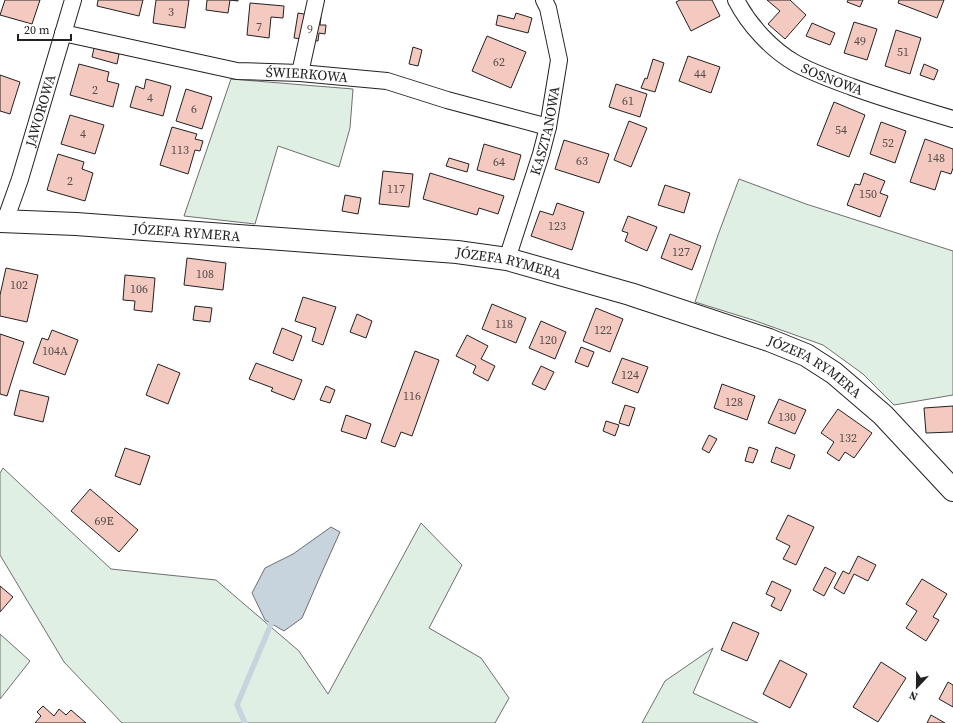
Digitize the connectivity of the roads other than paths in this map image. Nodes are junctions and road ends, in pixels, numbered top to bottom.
1 (73, 0) edge
2 (316, 0) edge
3 (544, 0) edge
4 (736, 0) edge
5 (63, 33) junction
6 (300, 73) junction
7 (953, 119) edge
8 (548, 127) junction
9 (3, 221) edge
10 (507, 259) junction
11 (950, 481) edge

1 - 5 street, JAWOROWA
2 - 6 street
3 - 8 street, KASZTANOWA
4 - 7 street, SOSNOWA
5 - 6 street, ŚWIERKOWA
5 - 9 street, JAWOROWA
6 - 8 street, ŚWIERKOWA
8 - 10 street, KASZTANOWA
9 - 10 street, JÓZEFA RYMERA
10 - 11 street, JÓZEFA RYMERA

